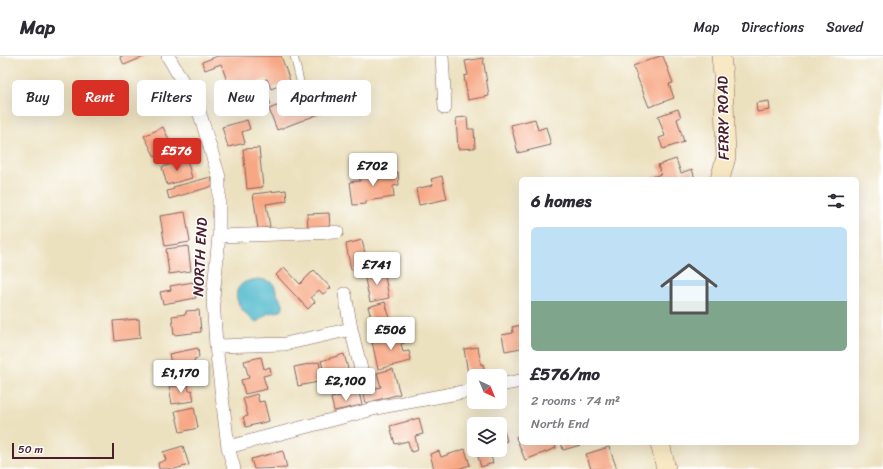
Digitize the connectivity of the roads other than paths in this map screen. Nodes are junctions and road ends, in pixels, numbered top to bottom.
1 (168, 56) edge
2 (294, 56) edge
3 (442, 56) edge
4 (721, 56) edge
5 (300, 80) edge
6 (445, 108) dead end
7 (721, 177) edge
8 (337, 232) dead end
9 (219, 236) junction
10 (345, 294) dead end
11 (351, 329) junction
12 (216, 346) junction
13 (361, 369) dead end
14 (519, 381) edge
15 (507, 384) edge
16 (467, 391) edge
17 (660, 445) edge
18 (228, 447) junction
19 (234, 469) edge
20 (666, 469) edge

1 - 9 street, NORTH END
2 - 5 lane
3 - 6 street
4 - 7 street, FERRY ROAD
8 - 9 street
9 - 12 street, NORTH END
10 - 11 street
11 - 12 street
11 - 13 street
12 - 18 street, NORTH END
14 - 15 street
16 - 18 street
17 - 20 street
18 - 19 street, NORTH END

